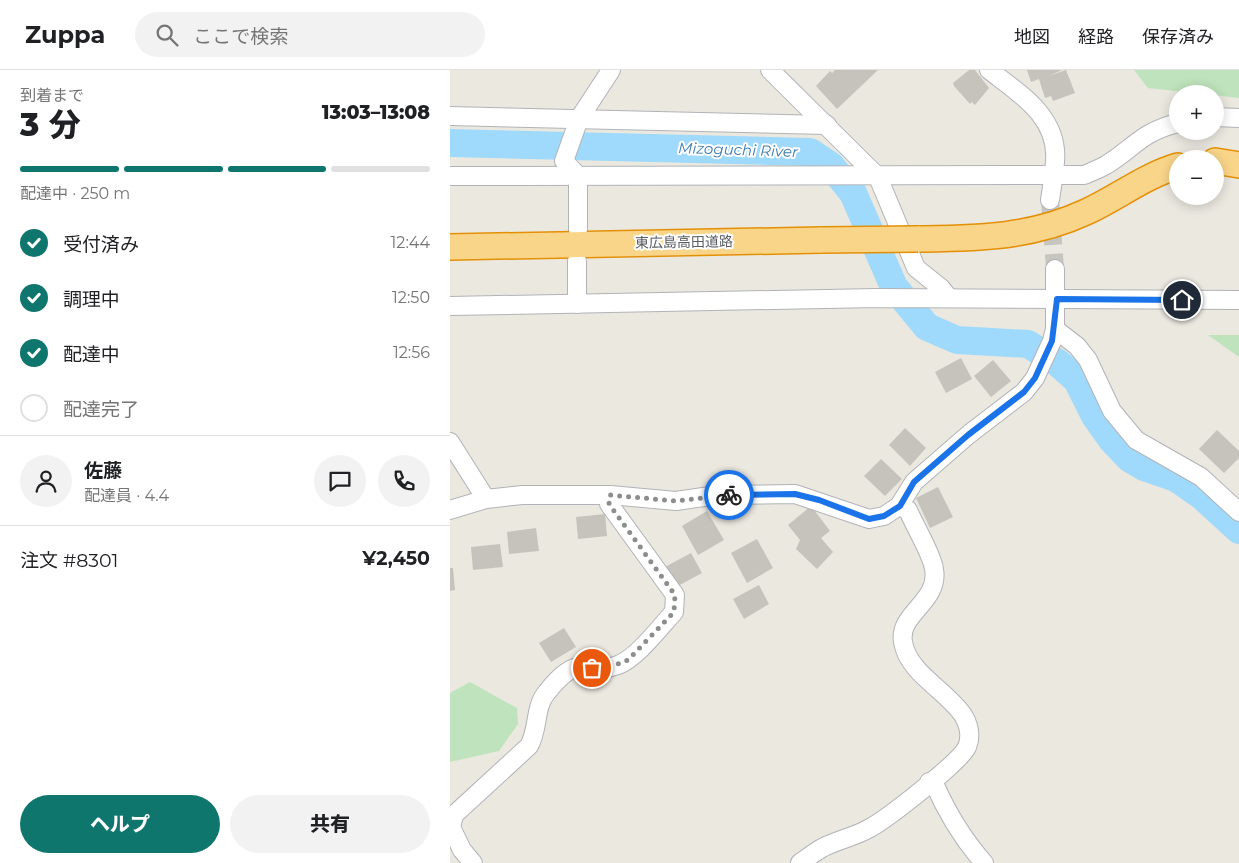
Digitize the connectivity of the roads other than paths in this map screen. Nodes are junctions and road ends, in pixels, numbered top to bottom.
1 (611, 70) edge
2 (770, 70) edge
3 (989, 70) edge
4 (450, 116) edge
5 (1224, 117) edge
6 (1239, 118) edge
7 (579, 119) junction
8 (827, 125) junction
9 (1169, 125) edge
10 (1224, 162) edge
11 (1239, 165) edge
12 (1169, 169) edge
13 (1053, 175) junction
14 (450, 176) edge
15 (578, 176) junction
16 (878, 177) junction
17 (1050, 200) tunnel mouth
18 (578, 230) dead end
19 (450, 246) edge
20 (577, 260) dead end
21 (1055, 269) tunnel mouth
22 (948, 298) junction
23 (1057, 299) junction
24 (1239, 300) edge
25 (577, 304) junction
26 (450, 306) edge
27 (1054, 335) junction
28 (450, 442) edge
29 (610, 495) junction
30 (486, 499) junction
31 (900, 506) junction
32 (450, 510) edge
33 (1239, 512) edge
34 (930, 782) junction
35 (473, 863) edge
36 (800, 863) edge
37 (984, 863) edge

1 - 7 street
2 - 8 street
3 - 13 street
4 - 7 street
5 - 6 street
7 - 8 street
7 - 15 street
8 - 16 street
9 - 13 street
10 - 11 highway
12 - 19 highway, 東広島高田道路, bridge
13 - 16 street
13 - 17 street
14 - 15 street
15 - 16 street
15 - 18 street
16 - 22 street
20 - 25 street
21 - 23 street
22 - 23 street
22 - 25 street
23 - 24 street
23 - 27 street
25 - 26 street
27 - 31 street
27 - 33 street
28 - 30 street
29 - 30 street
29 - 31 street
29 - 35 street
30 - 32 street
31 - 34 street
34 - 36 street
34 - 37 street

